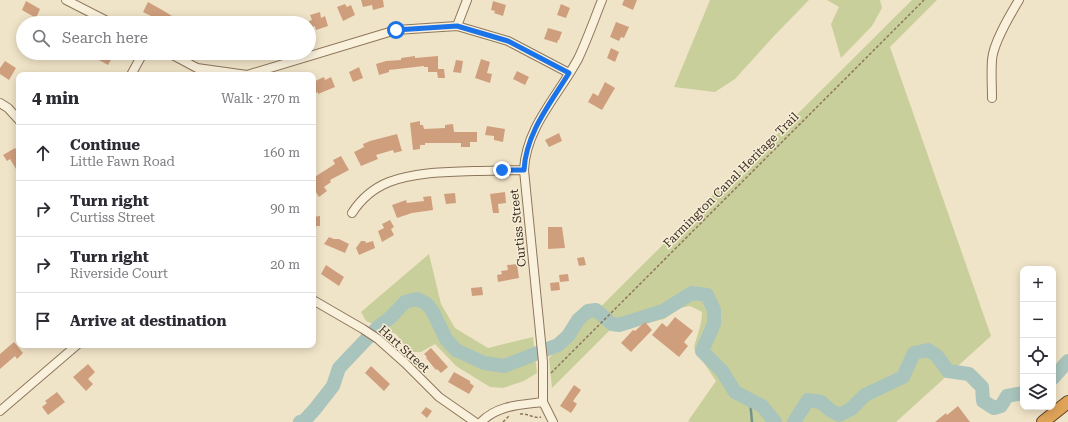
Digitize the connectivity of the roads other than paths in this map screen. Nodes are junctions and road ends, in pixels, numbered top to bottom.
1 (66, 0) edge
2 (467, 0) edge
3 (602, 0) edge
4 (1019, 0) edge
5 (97, 16) edge
6 (457, 26) junction
7 (316, 54) edge
8 (139, 60) edge
9 (182, 60) edge
10 (297, 60) edge
11 (133, 72) edge
12 (226, 72) edge
13 (257, 72) edge
14 (569, 73) junction
15 (992, 98) dead end
16 (0, 103) edge
17 (16, 117) edge
18 (524, 170) junction
19 (352, 213) dead end
20 (316, 302) edge
21 (74, 348) edge
22 (543, 402) junction
23 (1068, 402) edge
24 (0, 411) edge
25 (475, 422) edge
26 (481, 422) edge
27 (553, 422) edge
28 (1043, 422) edge

1 - 5 street
2 - 6 street
3 - 14 street, Curtiss Street
4 - 15 street
6 - 7 street
6 - 14 street
8 - 11 street
9 - 12 street
10 - 13 street
14 - 18 street, Curtiss Street
16 - 17 street
18 - 19 street
18 - 22 street, Curtiss Street
20 - 25 street, Hart Street
21 - 24 street
22 - 26 street
22 - 27 street, Curtiss Street
23 - 28 highway

